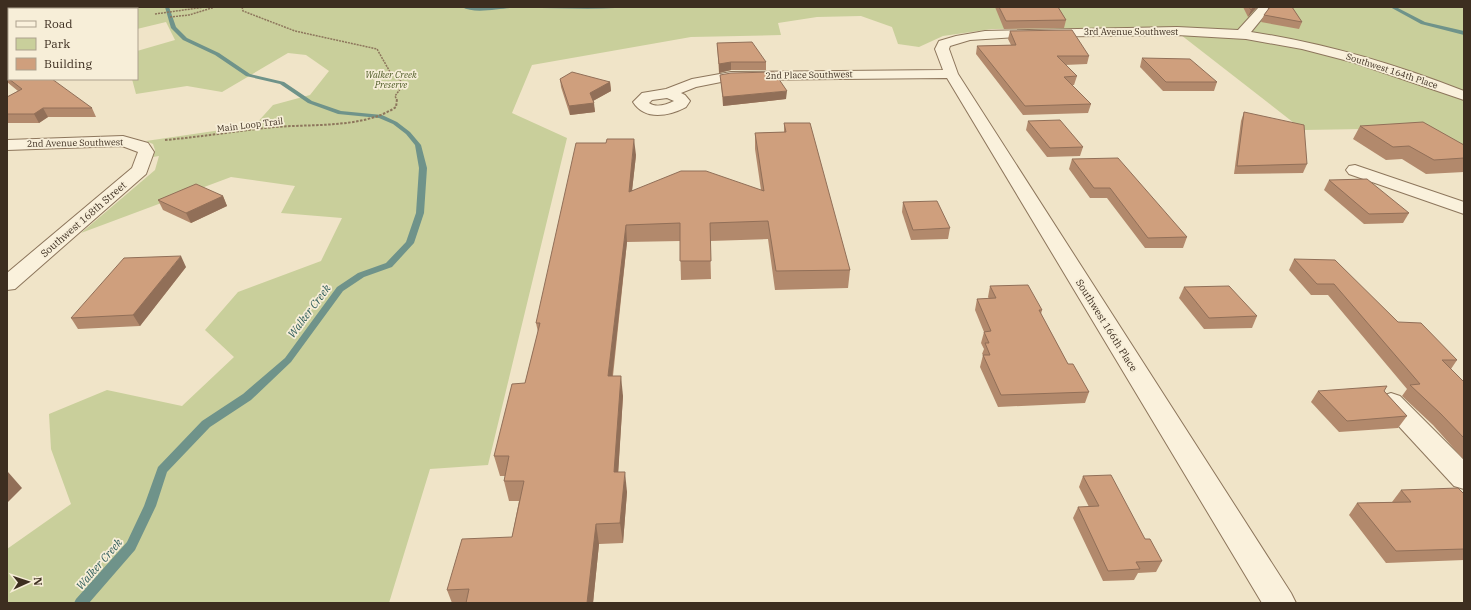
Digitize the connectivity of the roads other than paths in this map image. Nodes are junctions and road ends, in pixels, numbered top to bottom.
1 (1263, 10) dead end
2 (1241, 35) junction
3 (944, 44) joint
4 (1319, 49) joint
5 (951, 74) junction
6 (669, 93) dead end
7 (1464, 96) edge
8 (7, 145) edge
9 (140, 145) joint
10 (1355, 170) dead end
11 (1464, 208) edge
12 (7, 284) edge
13 (1391, 402) edge
14 (1464, 478) edge
15 (1280, 603) edge

1 - 2 street
2 - 3 street, 3rd Avenue Southwest
2 - 4 street, 3rd Avenue Southwest
3 - 5 street, Southwest 166th Place
4 - 7 street, Southwest 164th Place
5 - 6 street, 2nd Place Southwest
5 - 15 street, Southwest 166th Place
8 - 9 street, 2nd Avenue Southwest
9 - 12 street, Southwest 168th Street
10 - 11 street
13 - 14 street

